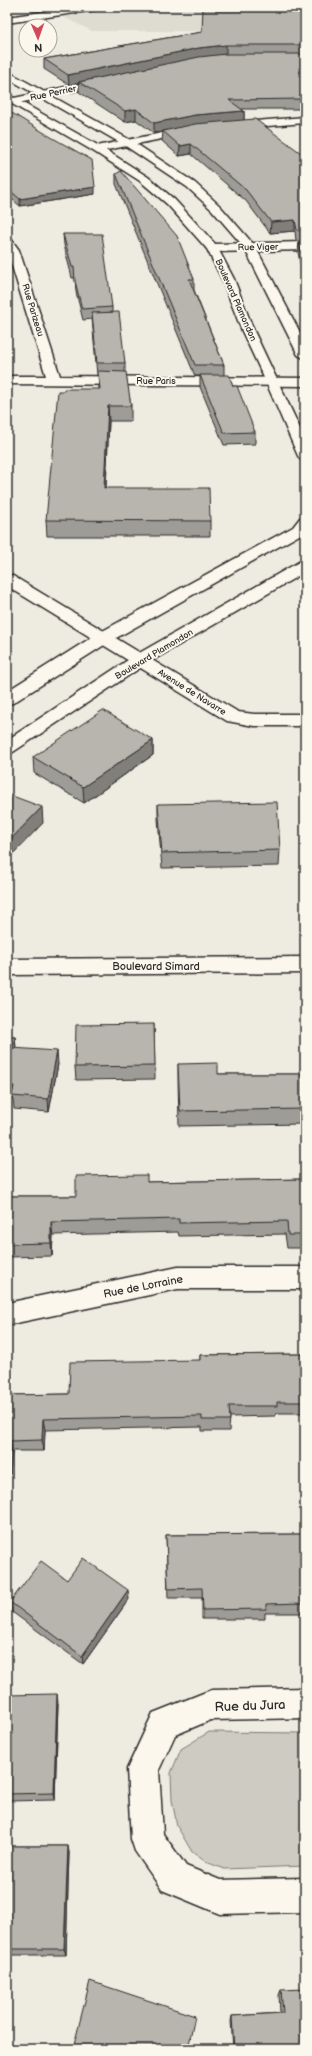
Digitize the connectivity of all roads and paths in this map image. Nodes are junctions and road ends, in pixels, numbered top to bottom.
1 (40, 7) edge
2 (95, 7) edge
3 (18, 10) junction
4 (7, 12) edge
5 (28, 17) junction
6 (7, 20) edge
7 (7, 74) edge
8 (121, 79) edge
9 (44, 95) junction
10 (11, 99) edge
11 (305, 120) edge
12 (282, 121) junction
13 (216, 127) edge
14 (202, 129) edge
15 (296, 131) dead end
16 (128, 143) junction
17 (97, 149) junction
18 (7, 242) edge
19 (249, 246) junction
20 (305, 246) edge
21 (212, 248) junction
22 (305, 355) edge
23 (7, 380) edge
24 (54, 380) junction
25 (273, 382) junction
26 (305, 382) edge
27 (305, 456) edge
28 (305, 521) edge
29 (305, 565) edge
30 (7, 579) edge
31 (102, 638) junction
32 (140, 660) junction
33 (7, 699) edge
34 (305, 720) edge
35 (7, 748) edge
36 (305, 965) edge
37 (7, 967) edge
38 (305, 1278) edge
39 (7, 1314) edge
40 (305, 1703) edge
41 (305, 1895) edge

1 - 3 street
2 - 5 street
3 - 4 street
3 - 5 street
5 - 6 street
7 - 9 street
8 - 9 street, Rue Perrier
9 - 10 street, Rue Perrier
9 - 16 street
10 - 17 street, Boulevard Plamondon
11 - 12 street
12 - 13 street
12 - 15 street
14 - 16 street
16 - 17 street
16 - 19 street
17 - 21 street, Boulevard Plamondon
18 - 24 street, Rue Parizeau
19 - 20 street, Rue Viger
19 - 21 street, Rue Viger
19 - 22 street
21 - 25 street, Boulevard Plamondon
23 - 24 street, Rue Paris
24 - 25 street, Rue Paris
25 - 26 street, Rue Paris
25 - 27 street, Boulevard Plamondon
28 - 31 street
29 - 32 street, Boulevard Plamondon
30 - 31 street, Avenue de Navarre
31 - 32 street, Avenue de Navarre
31 - 33 street
32 - 34 street, Avenue de Navarre
32 - 35 street, Boulevard Plamondon
36 - 37 street, Boulevard Simard
38 - 39 street, Rue de Lorraine
40 - 41 street, Rue du Jura

